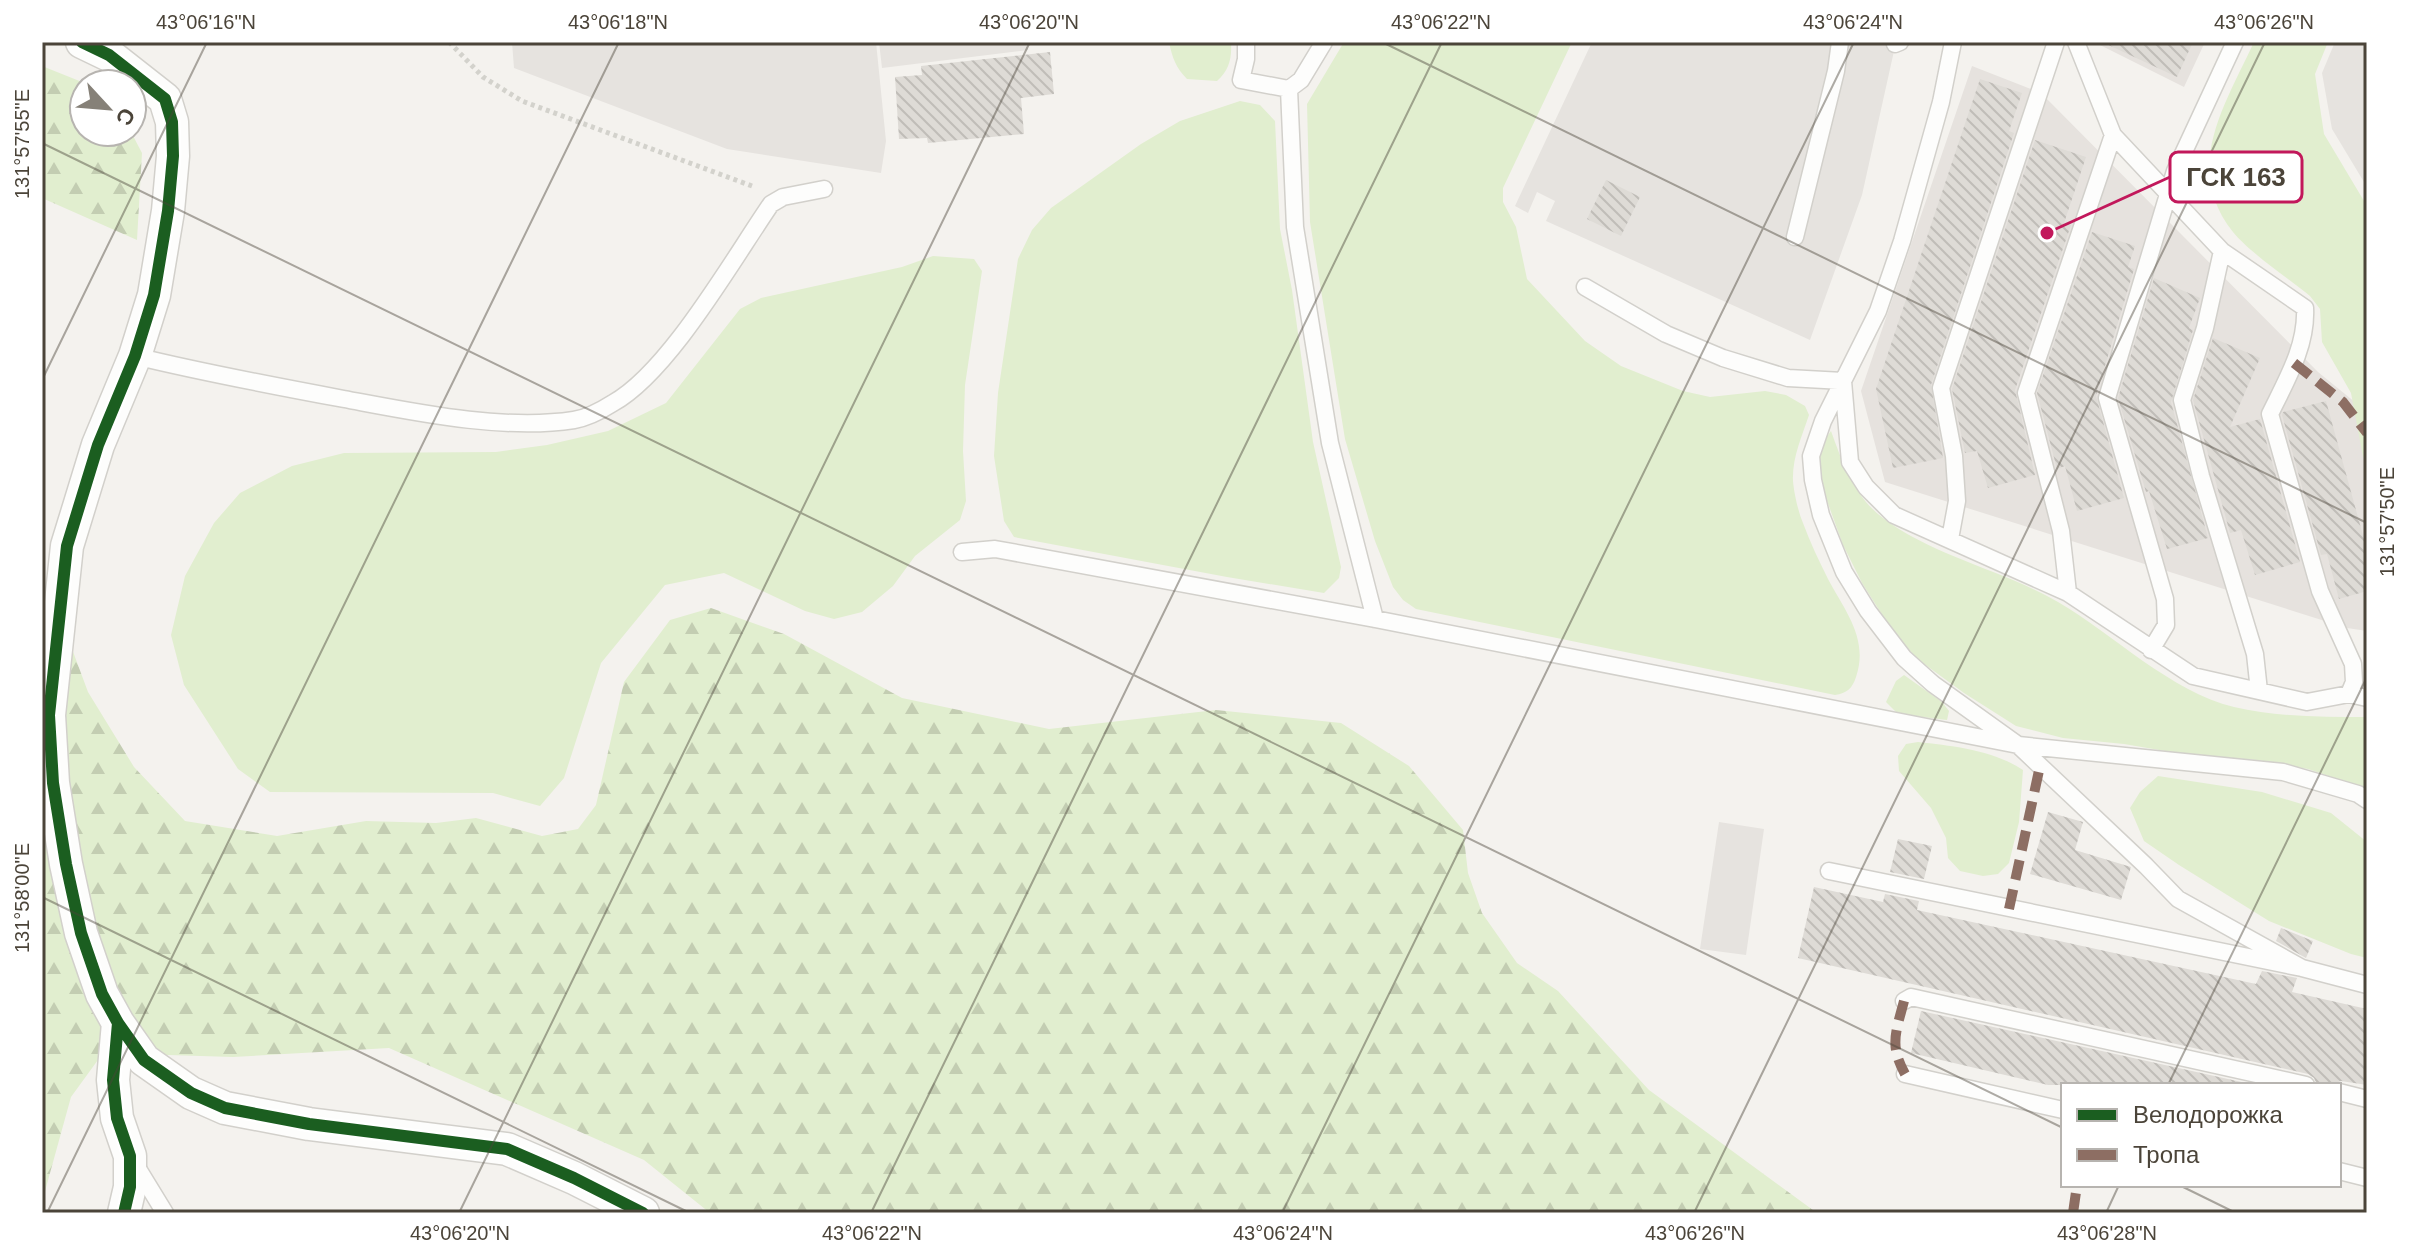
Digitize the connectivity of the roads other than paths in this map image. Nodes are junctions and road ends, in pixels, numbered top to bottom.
1 (82, 42) edge
2 (1246, 42) edge
3 (1324, 42) edge
4 (1840, 42) edge
5 (1953, 42) edge
6 (2056, 42) edge
7 (2076, 42) edge
8 (2235, 42) edge
9 (1289, 89) junction
10 (2113, 135) junction
11 (824, 189) dead end
12 (2168, 195) junction
13 (1795, 237) dead end
14 (2222, 251) junction
15 (1585, 287) dead end
16 (135, 356) junction
17 (1843, 381) junction
18 (1950, 539) junction
19 (962, 552) dead end
20 (2068, 593) junction
21 (1375, 619) junction
22 (2151, 650) junction
23 (2360, 663) edge
24 (2259, 691) junction
25 (2349, 694) junction
26 (2367, 698) edge
27 (45, 714) edge
28 (2018, 745) junction
29 (2367, 800) edge
30 (1829, 871) dead end
31 (2302, 968) junction
32 (2367, 985) edge
33 (1904, 1001) dead end
34 (118, 1023) junction
35 (1905, 1074) dead end
36 (2297, 1083) edge
37 (2341, 1092) edge
38 (2367, 1099) edge
39 (2061, 1110) edge
40 (130, 1156) junction
41 (2341, 1172) edge
42 (2367, 1178) edge
43 (124, 1213) edge
44 (165, 1213) edge
45 (643, 1213) edge

1 - 16 street
2 - 9 lane
3 - 9 lane
4 - 13 lane
5 - 17 lane
6 - 18 lane
7 - 10 lane
8 - 12 lane
9 - 21 lane
10 - 12 lane
10 - 20 lane
11 - 16 lane
12 - 14 lane
12 - 22 lane
14 - 23 lane
14 - 24 lane
15 - 17 lane
16 - 27 street
17 - 18 lane
17 - 28 lane
18 - 20 lane
19 - 21 lane
20 - 22 lane
21 - 28 lane
22 - 24 lane
23 - 25 lane
24 - 25 lane
25 - 26 lane
27 - 34 street
28 - 29 lane
28 - 31 lane
30 - 31 lane
31 - 32 lane
33 - 36 lane
34 - 40 street
34 - 45 street
35 - 39 lane
37 - 38 lane
40 - 43 street
40 - 44 lane
41 - 42 lane

